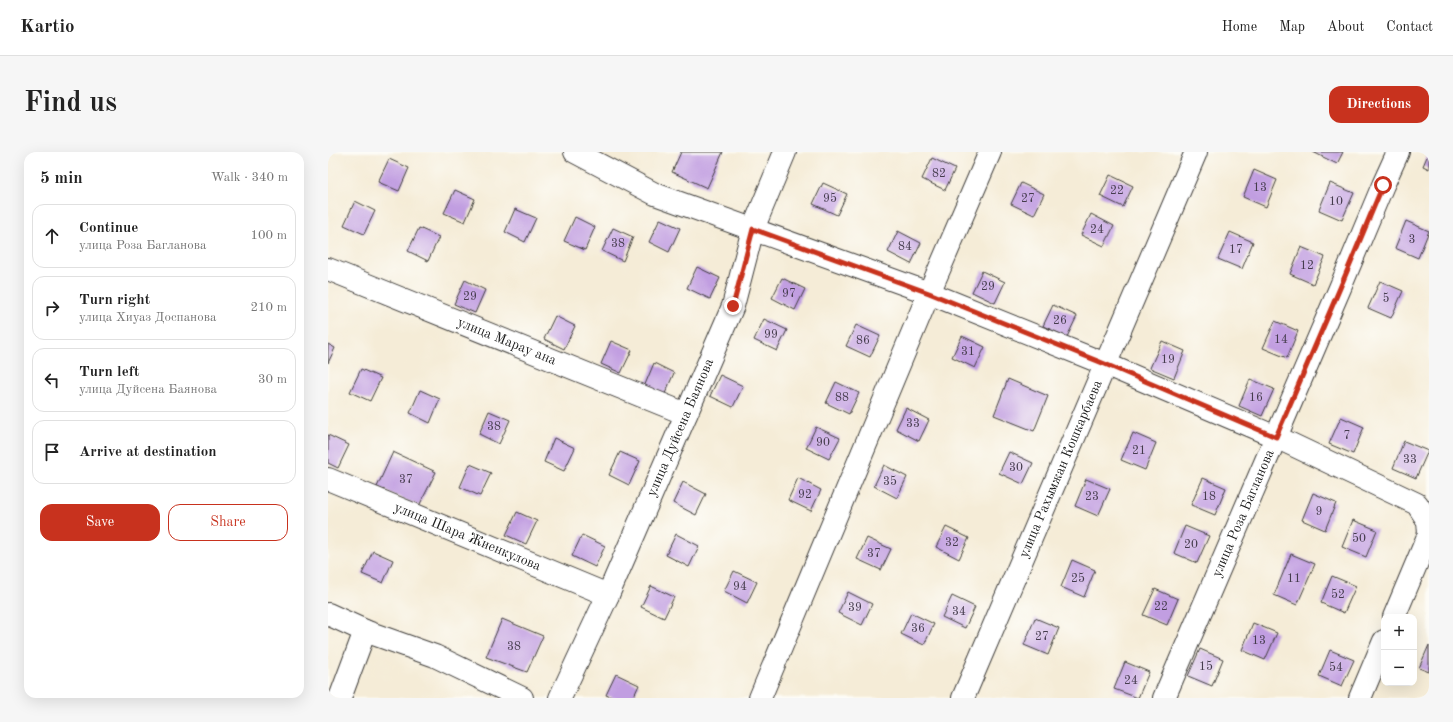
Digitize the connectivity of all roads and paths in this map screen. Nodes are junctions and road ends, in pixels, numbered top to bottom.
1 (575, 152) edge
2 (785, 152) edge
3 (990, 152) edge
4 (1196, 152) edge
5 (1398, 152) edge
6 (753, 229) junction
7 (328, 269) edge
8 (929, 293) junction
9 (1105, 364) junction
10 (686, 414) junction
11 (1276, 437) junction
12 (328, 478) edge
13 (608, 595) junction
14 (328, 614) edge
15 (1395, 614) edge
16 (365, 630) junction
17 (1381, 648) edge
18 (337, 687) edge
19 (522, 698) edge
20 (560, 698) edge
21 (760, 698) edge
22 (963, 698) edge
23 (1164, 698) edge
24 (1360, 698) edge

1 - 6 street
2 - 6 street, улица Дуйсена Баянова
3 - 8 street
4 - 9 street, улица Рахымжан Кошкарбаева
5 - 11 street, улица Роза Багланова
6 - 8 street
6 - 10 street, улица Дуйсена Баянова
7 - 10 street, улица Марау ана
8 - 9 street
8 - 21 street
9 - 11 street
9 - 22 street, улица Рахымжан Кошкарбаева
10 - 13 street, улица Дуйсена Баянова
11 - 15 street
11 - 23 street, улица Роза Багланова
12 - 13 street, улица Шара Жиенкулова
13 - 20 street, улица Дуйсена Баянова
14 - 16 street
16 - 18 street
16 - 19 street
17 - 24 street

